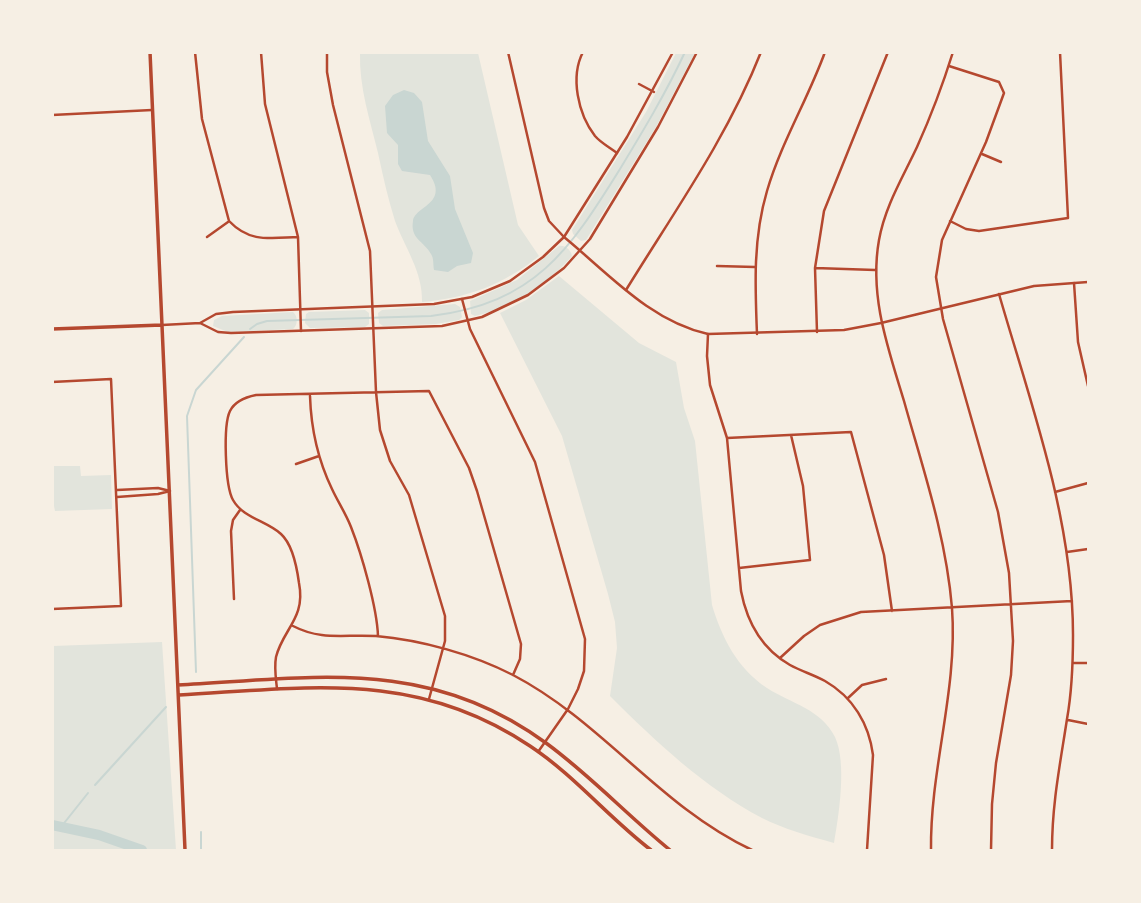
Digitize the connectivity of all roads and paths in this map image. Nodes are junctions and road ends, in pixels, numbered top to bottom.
1 (150, 52) edge
2 (195, 52) edge
3 (261, 52) edge
4 (327, 52) edge
5 (508, 52) edge
6 (583, 52) edge
7 (673, 52) edge
8 (697, 52) edge
9 (761, 52) edge
10 (825, 52) edge
11 (888, 52) edge
12 (953, 52) edge
13 (1060, 52) edge
14 (949, 66) junction
15 (639, 84) dead end
16 (654, 92) junction
17 (152, 110) junction
18 (52, 114) edge
19 (617, 152) junction
20 (981, 153) junction
21 (1001, 162) dead end
22 (755, 203) dead end
23 (764, 205) junction
24 (229, 221) junction
25 (950, 221) junction
26 (207, 237) dead end
27 (298, 237) junction
28 (564, 237) junction
29 (580, 251) junction
30 (718, 266) dead end
31 (755, 267) junction
32 (815, 268) junction
33 (876, 270) junction
34 (1088, 282) edge
35 (1074, 283) junction
36 (626, 290) junction
37 (999, 293) junction
38 (462, 299) junction
39 (373, 307) junction
40 (940, 308) junction
41 (300, 310) junction
42 (467, 321) junction
43 (200, 323) junction
44 (881, 323) junction
45 (162, 325) junction
46 (52, 329) edge
47 (374, 329) junction
48 (301, 331) junction
49 (817, 332) junction
50 (708, 334) junction
51 (757, 334) junction
52 (52, 382) edge
53 (1088, 386) edge
54 (376, 392) junction
55 (310, 395) junction
56 (791, 435) junction
57 (727, 438) junction
58 (319, 456) junction
59 (296, 464) dead end
60 (1088, 484) edge
61 (116, 490) junction
62 (170, 491) junction
63 (1055, 492) junction
64 (116, 497) junction
65 (241, 510) junction
66 (1088, 549) edge
67 (1067, 552) junction
68 (739, 568) junction
69 (234, 598) dead end
70 (1072, 601) junction
71 (1012, 606) junction
72 (952, 608) junction
73 (52, 609) edge
74 (891, 611) junction
75 (293, 626) junction
76 (378, 636) junction
77 (443, 650) junction
78 (780, 658) junction
79 (1073, 663) junction
80 (1088, 663) edge
81 (513, 675) junction
82 (276, 679) junction
83 (886, 679) dead end
84 (178, 685) junction
85 (432, 689) junction
86 (277, 690) junction
87 (178, 695) junction
88 (848, 698) junction
89 (429, 699) junction
90 (568, 709) junction
91 (1067, 720) junction
92 (1088, 724) edge
93 (545, 742) junction
94 (538, 752) junction
95 (655, 838) junction
96 (649, 849) edge
97 (185, 850) edge
98 (670, 850) edge
99 (752, 850) edge
100 (867, 850) edge
101 (931, 850) edge
102 (991, 850) edge
103 (1052, 850) edge

1 - 17 main road
2 - 24 street
3 - 27 street
4 - 39 street
5 - 28 street
6 - 19 street
7 - 16 street
8 - 29 street
9 - 36 street
10 - 23 street
11 - 32 street
12 - 14 street
13 - 25 street
14 - 20 street
14 - 33 street
15 - 16 street
16 - 19 street
17 - 18 street
17 - 45 main road
19 - 28 street
20 - 21 street
20 - 25 street
22 - 23 street
23 - 31 street
24 - 26 street
24 - 27 street
25 - 40 street
27 - 41 street
28 - 29 street
28 - 38 street
29 - 36 street
29 - 42 street
30 - 31 street
31 - 51 street
32 - 33 street
32 - 49 street
33 - 44 street
34 - 35 street
35 - 37 street
35 - 53 street
36 - 50 street
37 - 40 street
37 - 63 street
38 - 39 street
38 - 42 street
39 - 41 street
39 - 47 street
40 - 44 street
40 - 71 street
41 - 43 street
41 - 48 street
42 - 47 street
42 - 90 street
43 - 45 street
43 - 48 street
44 - 49 street
44 - 72 street
45 - 46 main road
45 - 62 main road
47 - 48 street
47 - 54 street
49 - 51 street
50 - 51 street
50 - 57 street
52 - 61 street
54 - 55 street
54 - 77 street
54 - 81 street
55 - 58 street
55 - 65 street
56 - 57 street
56 - 68 street
56 - 74 street
57 - 68 street
58 - 59 street
58 - 76 street
60 - 63 street
61 - 62 street
61 - 64 street
62 - 64 street
62 - 84 main road
63 - 67 street
64 - 73 street
65 - 69 street
65 - 75 street
66 - 67 street
67 - 70 street
68 - 78 street
70 - 71 street
70 - 79 street
71 - 72 street
71 - 102 street
72 - 74 street
72 - 101 street
74 - 78 street
75 - 76 street
75 - 82 street
76 - 77 street
77 - 81 street
77 - 85 street
78 - 88 street
79 - 80 street
79 - 91 street
81 - 90 street
82 - 84 main road
82 - 85 main road
82 - 86 street
83 - 88 street
84 - 87 main road
85 - 89 street
85 - 93 main road
86 - 87 main road
86 - 89 main road
87 - 97 main road
88 - 100 street
89 - 94 main road
90 - 93 street
90 - 99 street
91 - 92 street
91 - 103 street
93 - 94 street
93 - 95 main road
94 - 96 main road
95 - 96 main road
95 - 98 main road

